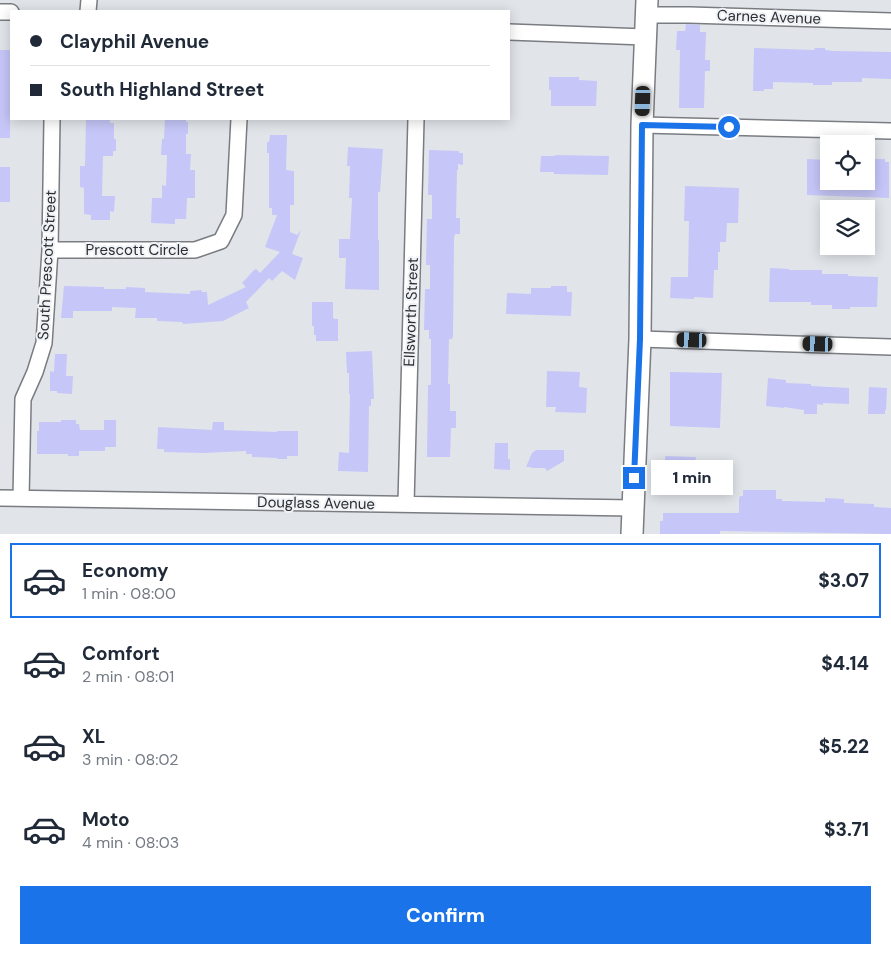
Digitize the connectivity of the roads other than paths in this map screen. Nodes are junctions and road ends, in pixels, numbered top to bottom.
1 (647, 7) edge
2 (891, 21) edge
3 (510, 32) edge
4 (645, 37) junction
5 (52, 120) edge
6 (239, 120) edge
7 (416, 120) edge
8 (642, 125) junction
9 (891, 131) edge
10 (50, 250) junction
11 (640, 339) junction
12 (891, 347) edge
13 (0, 498) edge
14 (21, 498) junction
15 (406, 504) junction
16 (633, 508) junction
17 (632, 534) edge

1 - 2 street, Carnes Avenue
1 - 4 main road
3 - 4 street
4 - 8 main road
5 - 10 street, South Prescott Street
6 - 10 street, Prescott Circle
7 - 15 street, Ellsworth Street
8 - 9 street
8 - 11 main road
10 - 14 street, South Prescott Street
11 - 12 street
11 - 16 main road
13 - 14 street, Douglass Avenue
14 - 15 street, Douglass Avenue
15 - 16 street, Douglass Avenue
16 - 17 main road

